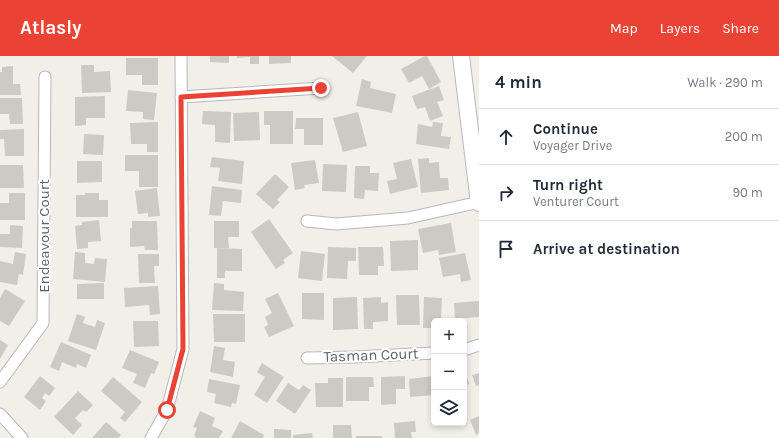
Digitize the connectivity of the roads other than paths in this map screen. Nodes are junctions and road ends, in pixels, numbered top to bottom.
1 (181, 56) edge
2 (461, 56) edge
3 (45, 77) dead end
4 (321, 88) dead end
5 (181, 97) junction
6 (479, 203) edge
7 (307, 220) dead end
8 (479, 345) edge
9 (467, 349) edge
10 (431, 353) edge
11 (307, 358) dead end
12 (0, 382) edge
13 (0, 414) edge
14 (22, 438) edge
15 (151, 438) edge

1 - 5 street
2 - 6 street
3 - 12 street, Endeavour Court
4 - 5 street
5 - 15 street
6 - 7 street
8 - 9 street
10 - 11 street, Tasman Court
13 - 14 street

